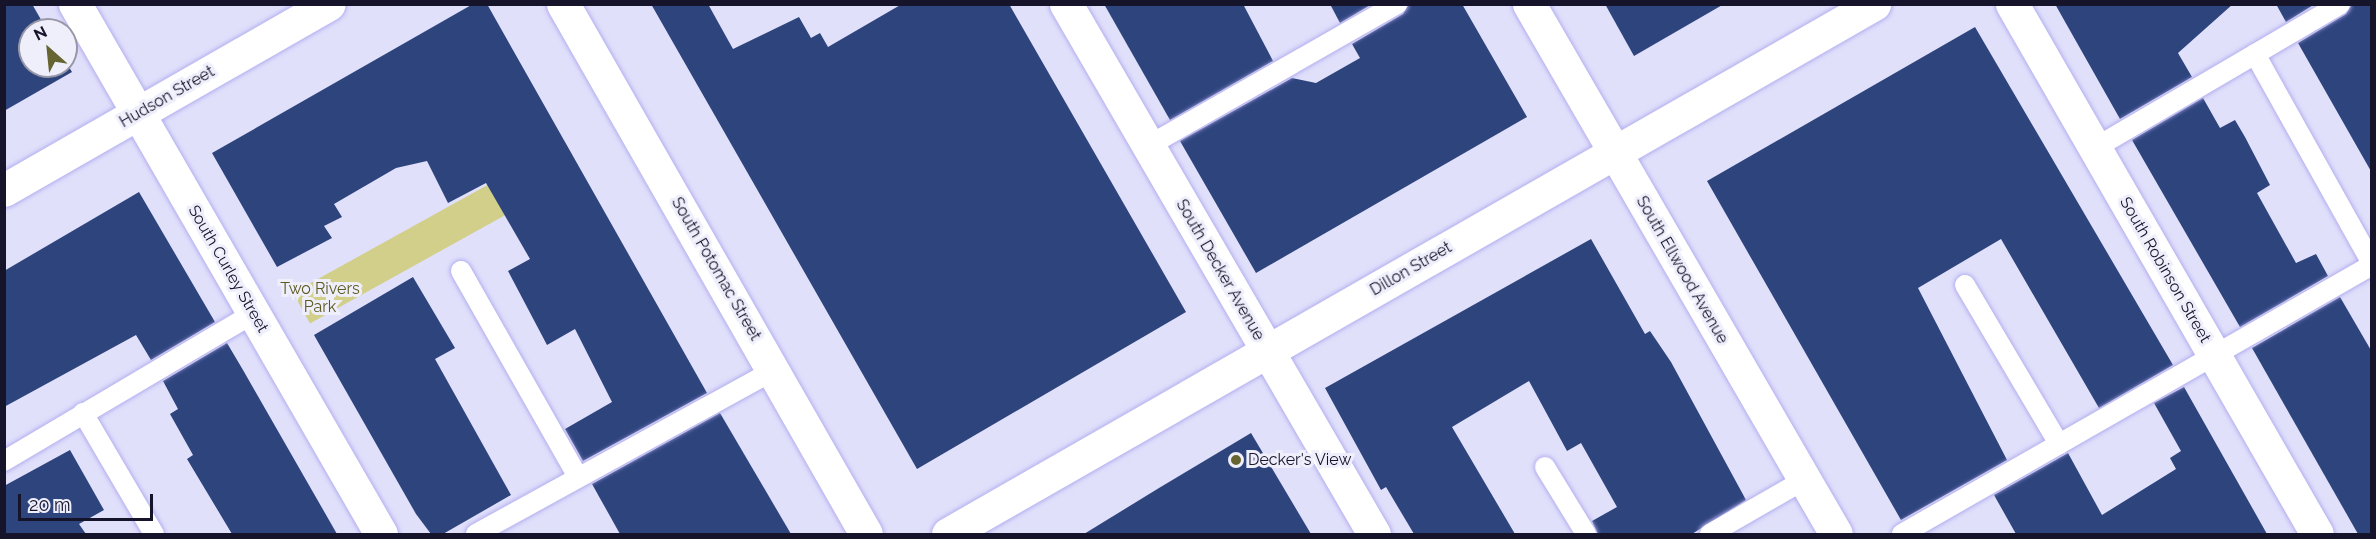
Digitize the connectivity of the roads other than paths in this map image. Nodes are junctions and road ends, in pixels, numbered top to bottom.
1 (75, 4) edge
2 (329, 4) edge
3 (563, 4) edge
4 (1066, 4) edge
5 (1396, 4) edge
6 (1529, 4) edge
7 (1874, 4) edge
8 (2013, 4) edge
9 (2340, 4) edge
10 (2255, 54) junction
11 (138, 114) junction
12 (1148, 146) junction
13 (2095, 148) junction
14 (1615, 153) junction
15 (4, 190) edge
16 (2372, 264) edge
17 (461, 272) dead end
18 (1965, 285) dead end
19 (254, 313) junction
20 (1268, 351) junction
21 (2214, 355) junction
22 (774, 370) junction
23 (83, 413) junction
24 (2059, 444) junction
25 (4, 461) edge
26 (1545, 467) dead end
27 (578, 477) junction
28 (1804, 480) junction
29 (154, 534) edge
30 (381, 534) edge
31 (476, 534) edge
32 (866, 534) edge
33 (948, 534) edge
34 (1374, 534) edge
35 (1586, 534) edge
36 (1710, 534) edge
37 (1836, 534) edge
38 (1902, 534) edge
39 (2317, 534) edge

1 - 11 street, South Curley Street
2 - 11 street, Hudson Street
3 - 22 street, South Potomac Street
4 - 12 street, South Decker Avenue
5 - 12 lane
6 - 14 street, South Ellwood Avenue
7 - 14 street, Dillon Street
8 - 13 street, South Robinson Street
9 - 10 lane
10 - 13 lane
10 - 16 lane
11 - 15 street, Hudson Street
11 - 19 street, South Curley Street
12 - 20 street, South Decker Avenue
13 - 21 street, South Robinson Street
14 - 20 street, Dillon Street
14 - 28 street, South Ellwood Avenue
16 - 21 lane
17 - 27 lane
18 - 24 lane
19 - 23 lane
19 - 30 street, South Curley Street
20 - 33 street, Dillon Street
20 - 34 street, South Decker Avenue
21 - 24 lane
21 - 39 street, South Robinson Street
22 - 27 lane
22 - 32 street, South Potomac Street
23 - 25 lane
23 - 29 lane
24 - 38 lane
26 - 35 lane
27 - 31 lane
28 - 36 lane
28 - 37 street, South Ellwood Avenue

